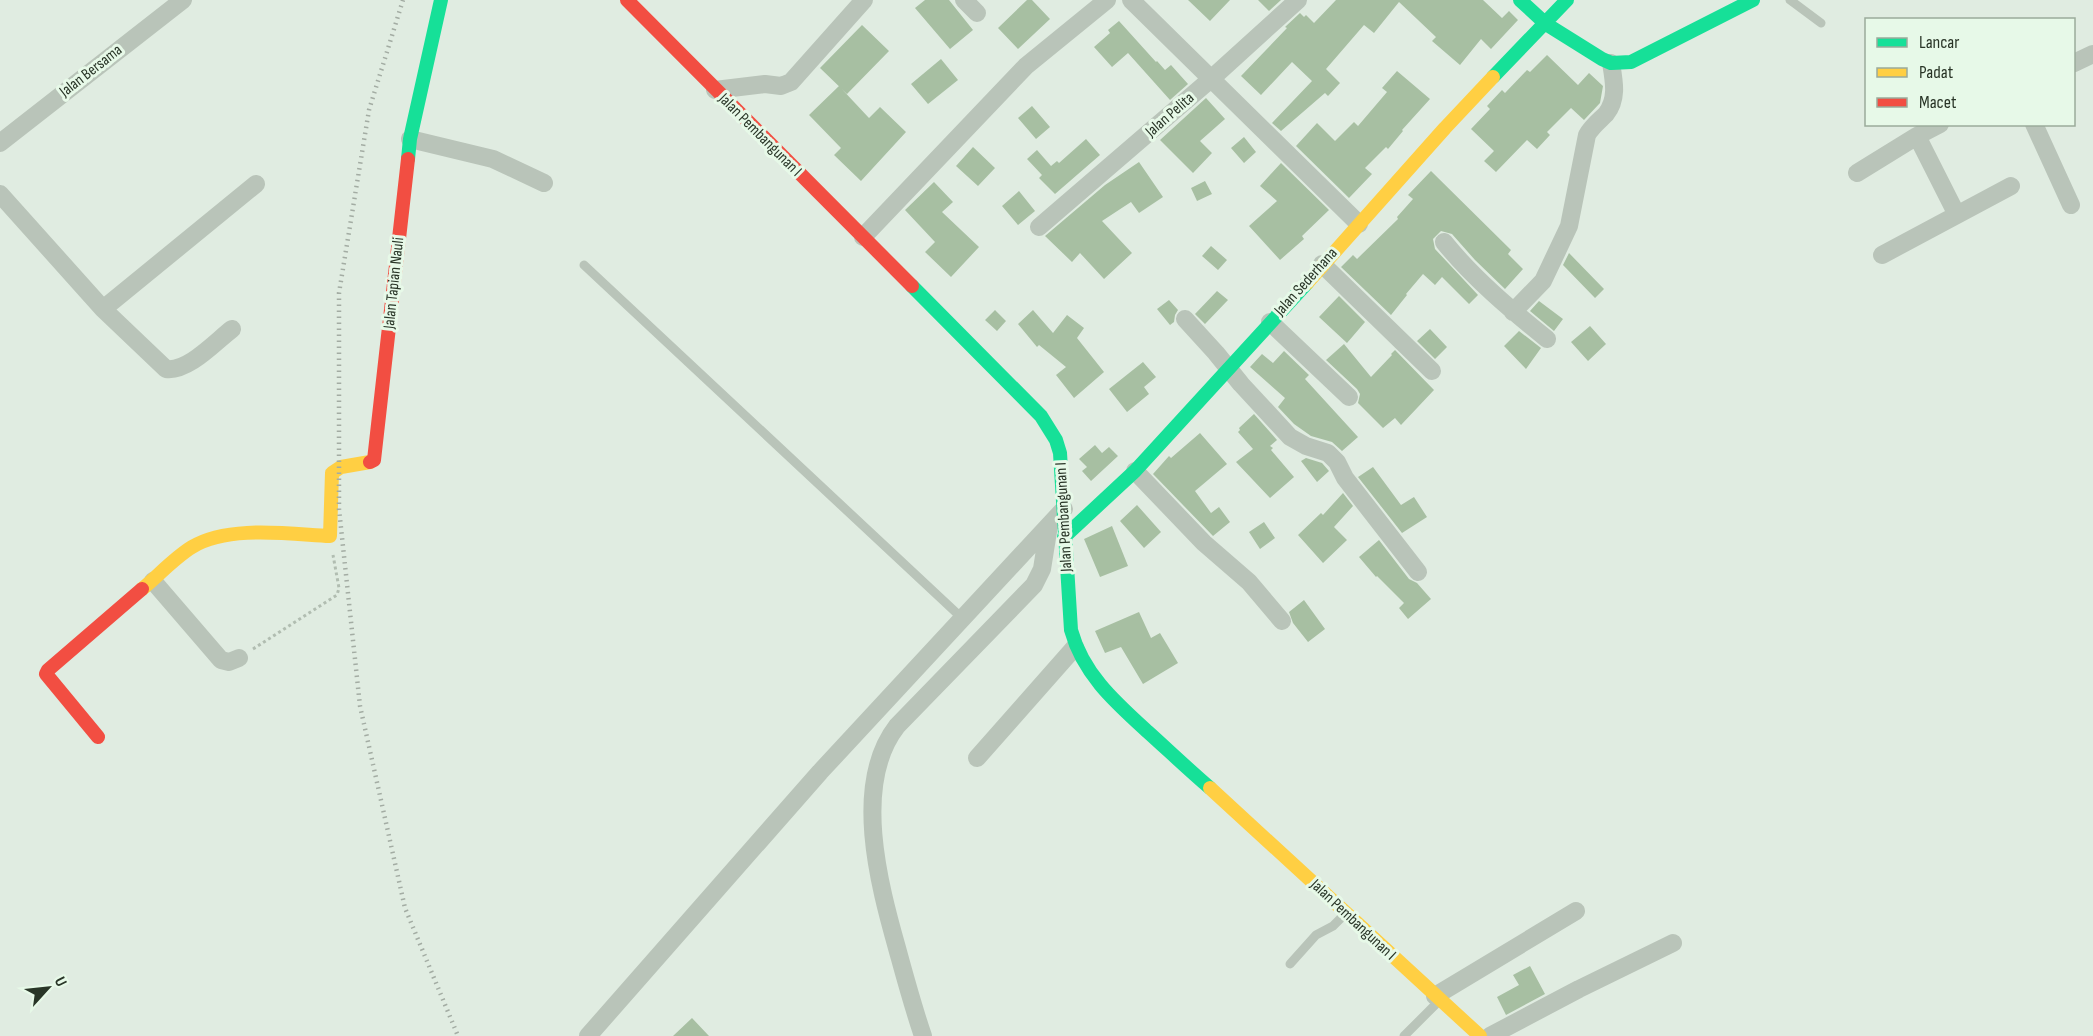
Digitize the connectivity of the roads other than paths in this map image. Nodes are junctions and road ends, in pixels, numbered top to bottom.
1 (183, 0) edge
2 (441, 0) edge
3 (627, 0) edge
4 (864, 0) edge
5 (1107, 0) edge
6 (1131, 0) edge
7 (1298, 0) edge
8 (1520, 0) edge
9 (1567, 0) edge
10 (1753, 0) edge
11 (1790, 0) edge
12 (1821, 23) dead end
13 (1546, 24) junction
14 (2093, 54) edge
15 (2075, 62) edge
16 (1611, 63) junction
17 (1211, 79) junction
18 (716, 90) junction
19 (1936, 126) edge
20 (2035, 126) edge
21 (1917, 136) junction
22 (410, 139) junction
23 (0, 143) edge
24 (1857, 173) dead end
25 (544, 183) dead end
26 (256, 184) dead end
27 (2011, 186) dead end
28 (0, 194) edge
29 (2071, 205) dead end
30 (1957, 215) junction
31 (1359, 224) junction
32 (1040, 227) dead end
33 (863, 237) junction
34 (1444, 242) dead end
35 (1882, 255) dead end
36 (1322, 264) junction
37 (584, 266) dead end
38 (103, 309) junction
39 (1513, 312) junction
40 (1185, 318) dead end
41 (1270, 322) junction
42 (232, 328) dead end
43 (1547, 339) dead end
44 (1228, 368) junction
45 (1432, 371) dead end
46 (1349, 397) dead end
47 (1135, 471) junction
48 (1064, 509) junction
49 (1049, 525) junction
50 (1064, 537) junction
51 (1418, 572) dead end
52 (153, 581) junction
53 (963, 619) junction
54 (1282, 621) dead end
55 (1075, 647) junction
56 (239, 658) road end
57 (98, 737) dead end
58 (977, 758) dead end
59 (1576, 911) dead end
60 (1346, 914) junction
61 (1673, 943) dead end
62 (1290, 964) dead end
63 (1437, 998) junction
64 (588, 1036) edge
65 (923, 1036) edge
66 (1404, 1036) edge
67 (1480, 1036) edge
68 (1490, 1036) edge

1 - 23 street, Jalan Bersama
2 - 22 street, Jalan Tapian Nauli
3 - 18 street, Jalan Pembangunan I
4 - 18 street
5 - 33 street
6 - 17 street
7 - 17 street, Jalan Pelita
8 - 13 street
9 - 13 street, Jalan Sederhana
10 - 16 street
11 - 12 lane
13 - 16 street
13 - 31 street, Jalan Sederhana
14 - 15 street
16 - 39 street
17 - 31 street
17 - 32 street, Jalan Pelita
18 - 33 street, Jalan Pembangunan I
19 - 21 street
20 - 29 street
21 - 24 street
21 - 30 street
22 - 25 street
22 - 52 street, Jalan Tapian Nauli
26 - 38 street
27 - 30 street
28 - 38 street
30 - 35 street
31 - 36 street, Jalan Sederhana
33 - 48 street, Jalan Pembangunan I
34 - 39 street
36 - 41 street, Jalan Sederhana
36 - 45 street
37 - 53 lane
38 - 42 street
39 - 43 street
40 - 44 street
41 - 44 street, Jalan Sederhana
41 - 46 street
44 - 47 street, Jalan Sederhana
44 - 51 street
47 - 50 street, Jalan Sederhana
47 - 54 street
48 - 49 street
48 - 50 street, Jalan Pembangunan I
49 - 53 street
49 - 65 street
50 - 55 street, Jalan Pembangunan I
52 - 56 street
52 - 57 street
53 - 64 street
55 - 58 street
55 - 60 street, Jalan Pembangunan I
59 - 63 street
60 - 62 lane
60 - 63 street, Jalan Pembangunan I
61 - 68 street
63 - 66 lane
63 - 67 street, Jalan Pembangunan I

